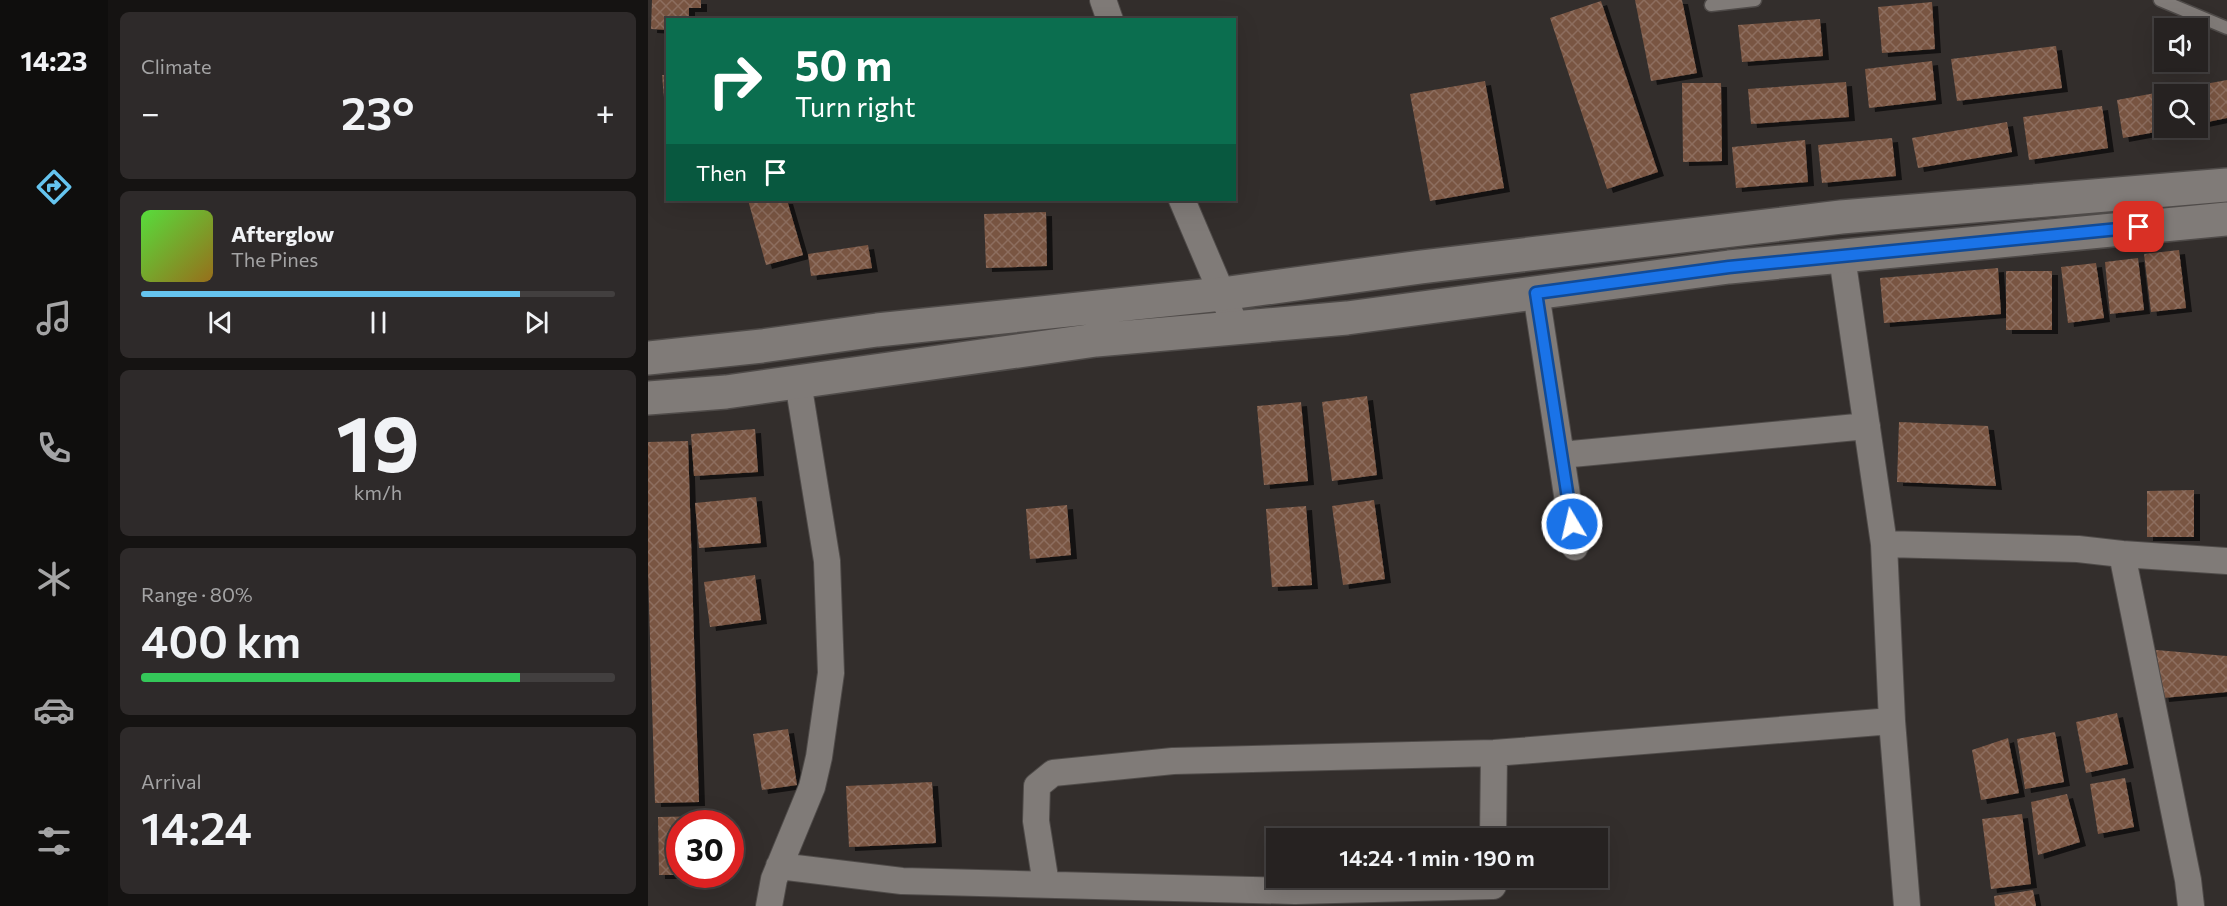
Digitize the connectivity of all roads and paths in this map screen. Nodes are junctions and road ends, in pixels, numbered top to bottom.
1 (1103, 0) edge
2 (1755, 0) edge
3 (2160, 0) edge
4 (1711, 5) dead end
5 (1109, 18) edge
6 (2227, 28) edge
7 (2227, 185) edge
8 (1182, 201) edge
9 (2227, 219) edge
10 (1842, 257) junction
11 (1536, 293) junction
12 (1222, 294) junction
13 (1237, 329) junction
14 (648, 358) edge
15 (798, 382) junction
16 (648, 398) edge
17 (1867, 426) junction
18 (1561, 455) junction
19 (1884, 544) junction
20 (1575, 547) dead end
21 (2122, 554) junction
22 (2227, 561) edge
23 (1892, 721) junction
24 (1494, 753) junction
25 (1494, 828) edge
26 (779, 866) junction
27 (1047, 884) junction
28 (1494, 890) edge
29 (769, 906) edge
30 (1907, 906) edge
31 (2191, 906) edge

1 - 5 street
2 - 4 lane
3 - 6 lane
7 - 12 street
8 - 12 street
9 - 10 street
10 - 11 street
10 - 17 street
11 - 13 street
11 - 18 street
12 - 13 street
12 - 14 street
13 - 15 street
15 - 16 street
15 - 26 street
17 - 18 street
17 - 19 street
18 - 20 street
19 - 21 street
19 - 23 street
21 - 22 street
21 - 31 street
23 - 24 street
23 - 30 street
24 - 25 street
24 - 27 street
26 - 27 street
26 - 29 street
27 - 28 street

